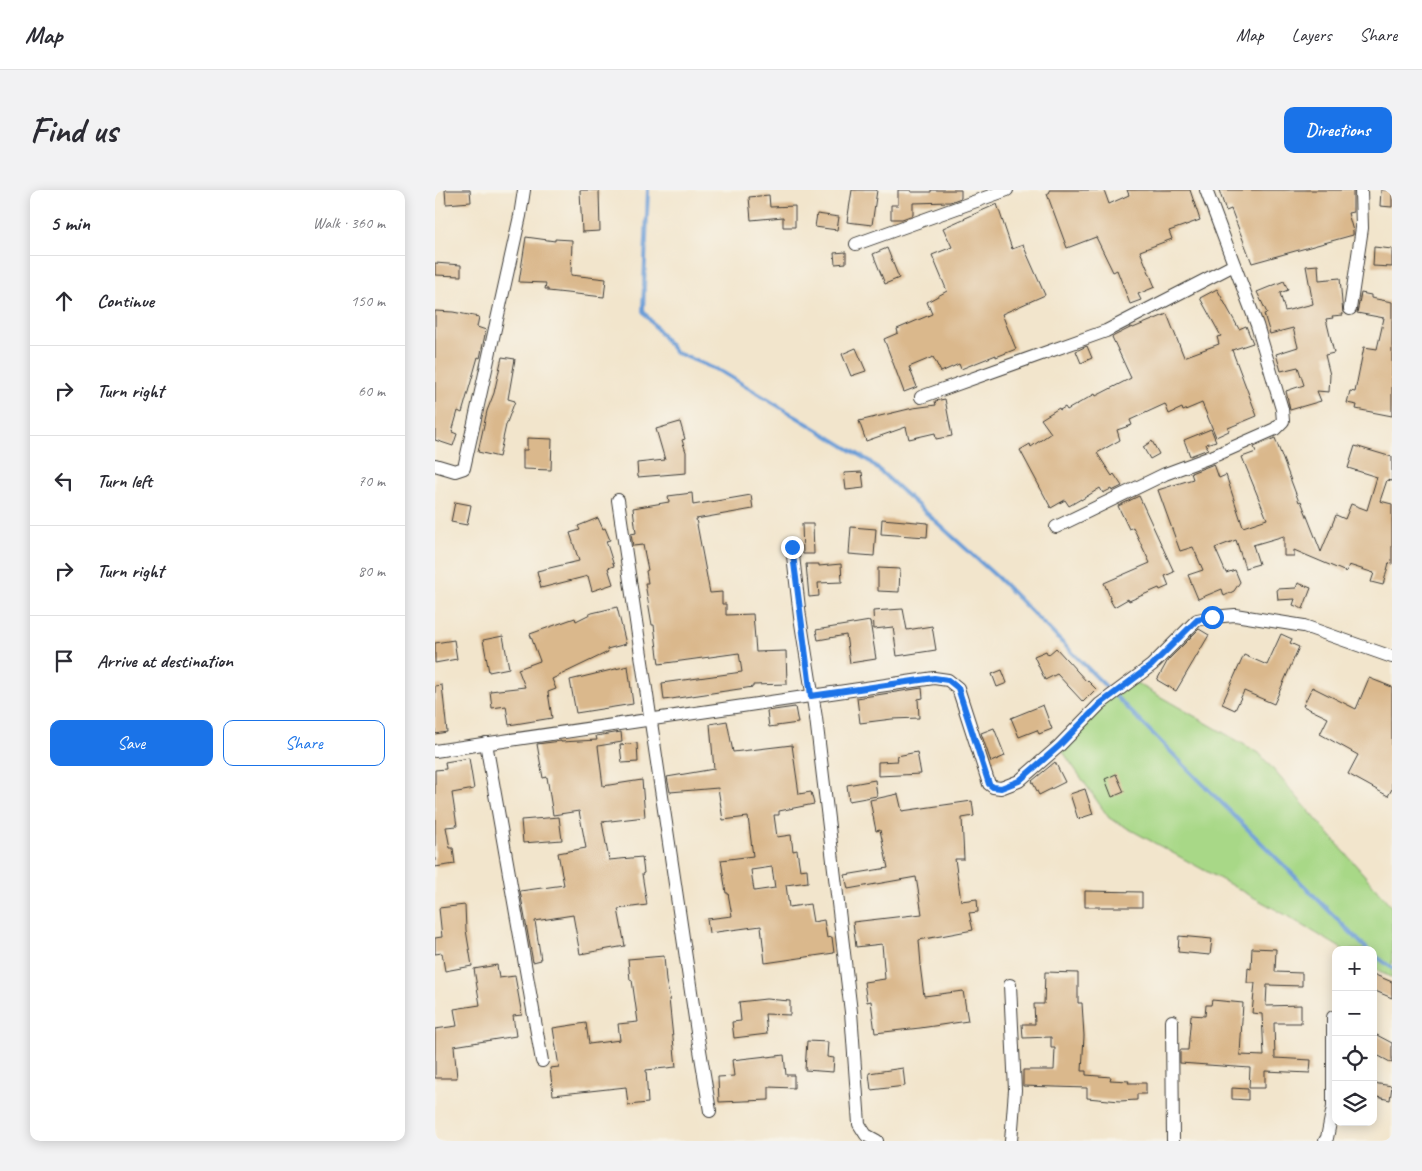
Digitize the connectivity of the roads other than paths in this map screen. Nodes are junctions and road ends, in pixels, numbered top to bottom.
1 (524, 190) edge
2 (1007, 190) edge
3 (1206, 190) edge
4 (1361, 190) edge
5 (856, 244) dead end
6 (1233, 264) junction
7 (1350, 309) dead end
8 (921, 397) dead end
9 (435, 465) edge
10 (618, 500) dead end
11 (1056, 527) dead end
12 (792, 547) dead end
13 (1392, 658) edge
14 (811, 696) junction
15 (652, 720) junction
16 (486, 743) junction
17 (435, 751) edge
18 (1009, 985) dead end
19 (1172, 1021) dead end
20 (1333, 1036) edge
21 (542, 1061) dead end
22 (710, 1111) dead end
23 (877, 1141) edge
24 (1011, 1141) edge
25 (1173, 1141) edge
26 (1325, 1141) edge

1 - 9 street
2 - 5 street
3 - 6 street
4 - 7 street
6 - 8 street
6 - 11 street
10 - 15 street
12 - 14 street
13 - 14 street
14 - 15 street
14 - 23 street
15 - 16 street
15 - 22 street
16 - 17 street
16 - 21 street
18 - 24 street
19 - 25 street
20 - 26 street

